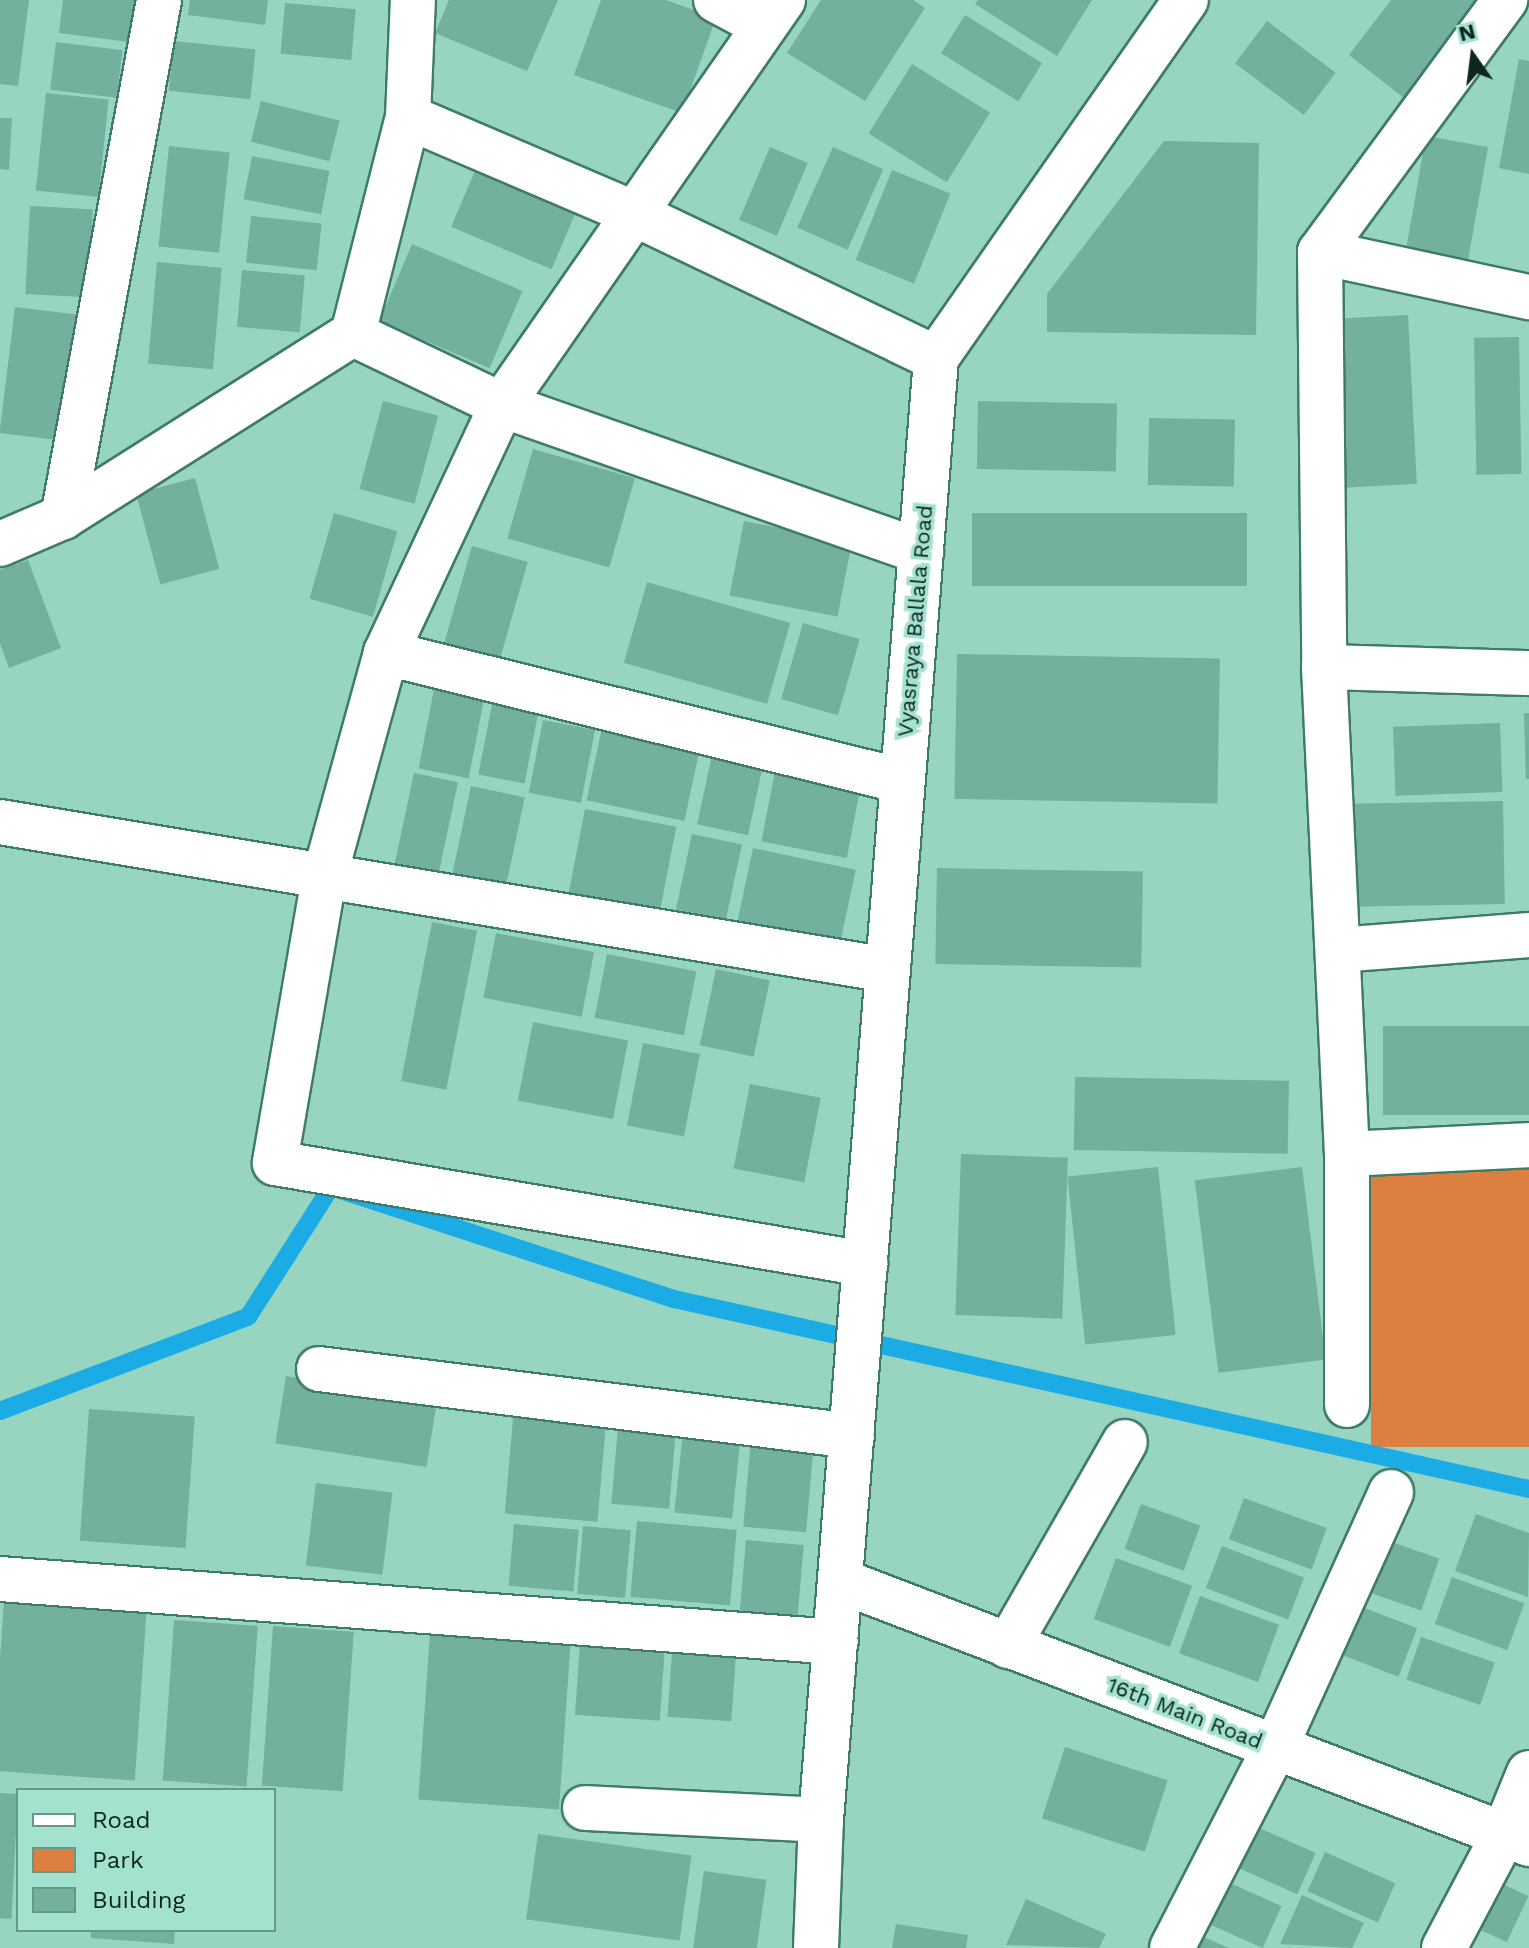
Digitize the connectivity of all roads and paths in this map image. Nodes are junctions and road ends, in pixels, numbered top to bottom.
1 (159, 0) edge
2 (413, 0) edge
3 (716, 0) edge
4 (1186, 0) edge
5 (1509, 12) edge
6 (774, 13) edge
7 (408, 117) junction
8 (635, 214) junction
9 (1320, 252) junction
10 (1529, 297) edge
11 (353, 334) junction
12 (936, 358) junction
13 (502, 405) junction
14 (63, 517) junction
15 (0, 544) edge
16 (921, 552) junction
17 (386, 653) junction
18 (1324, 667) junction
19 (1529, 673) edge
20 (902, 781) junction
21 (0, 822) edge
22 (324, 878) junction
23 (1529, 935) edge
24 (1338, 950) junction
25 (888, 970) junction
26 (1529, 1145) edge
27 (1347, 1154) junction
28 (865, 1264) junction
29 (319, 1369) dead end
30 (1347, 1405) dead end
31 (852, 1436) junction
32 (1125, 1442) dead end
33 (1391, 1492) dead end
34 (0, 1579) edge
35 (841, 1581) junction
36 (836, 1642) junction
37 (1008, 1646) junction
38 (1275, 1748) junction
39 (1529, 1773) edge
40 (585, 1808) dead end
41 (821, 1820) junction
42 (1517, 1839) edge
43 (816, 1948) edge
44 (1172, 1948) edge
45 (1444, 1948) edge

1 - 14 street
2 - 7 street
3 - 6 street
4 - 12 street
5 - 9 street
6 - 8 street
7 - 8 street
7 - 11 street
8 - 12 street
8 - 13 street
9 - 10 street
9 - 18 street
11 - 13 street
11 - 14 street
12 - 16 street, Vyasraya Ballala Road
13 - 16 street
13 - 17 street
14 - 15 street
16 - 20 street, Vyasraya Ballala Road
17 - 20 street
17 - 22 street
18 - 19 street
18 - 24 street
20 - 25 street, Vyasraya Ballala Road
21 - 22 street
22 - 25 street
22 - 28 street
23 - 24 street
24 - 27 street
25 - 28 street, Vyasraya Ballala Road
26 - 27 street
27 - 30 street
28 - 31 street, Vyasraya Ballala Road
29 - 31 street
31 - 35 street, Vyasraya Ballala Road
32 - 37 street
33 - 38 street
34 - 36 street
35 - 36 street, Vyasraya Ballala Road
35 - 37 street, 16th Main Road
36 - 41 street, Vyasraya Ballala Road
37 - 38 street, 16th Main Road
38 - 42 street, 16th Main Road
38 - 44 street
39 - 42 street
40 - 41 street
41 - 43 street, Vyasraya Ballala Road
42 - 45 street

